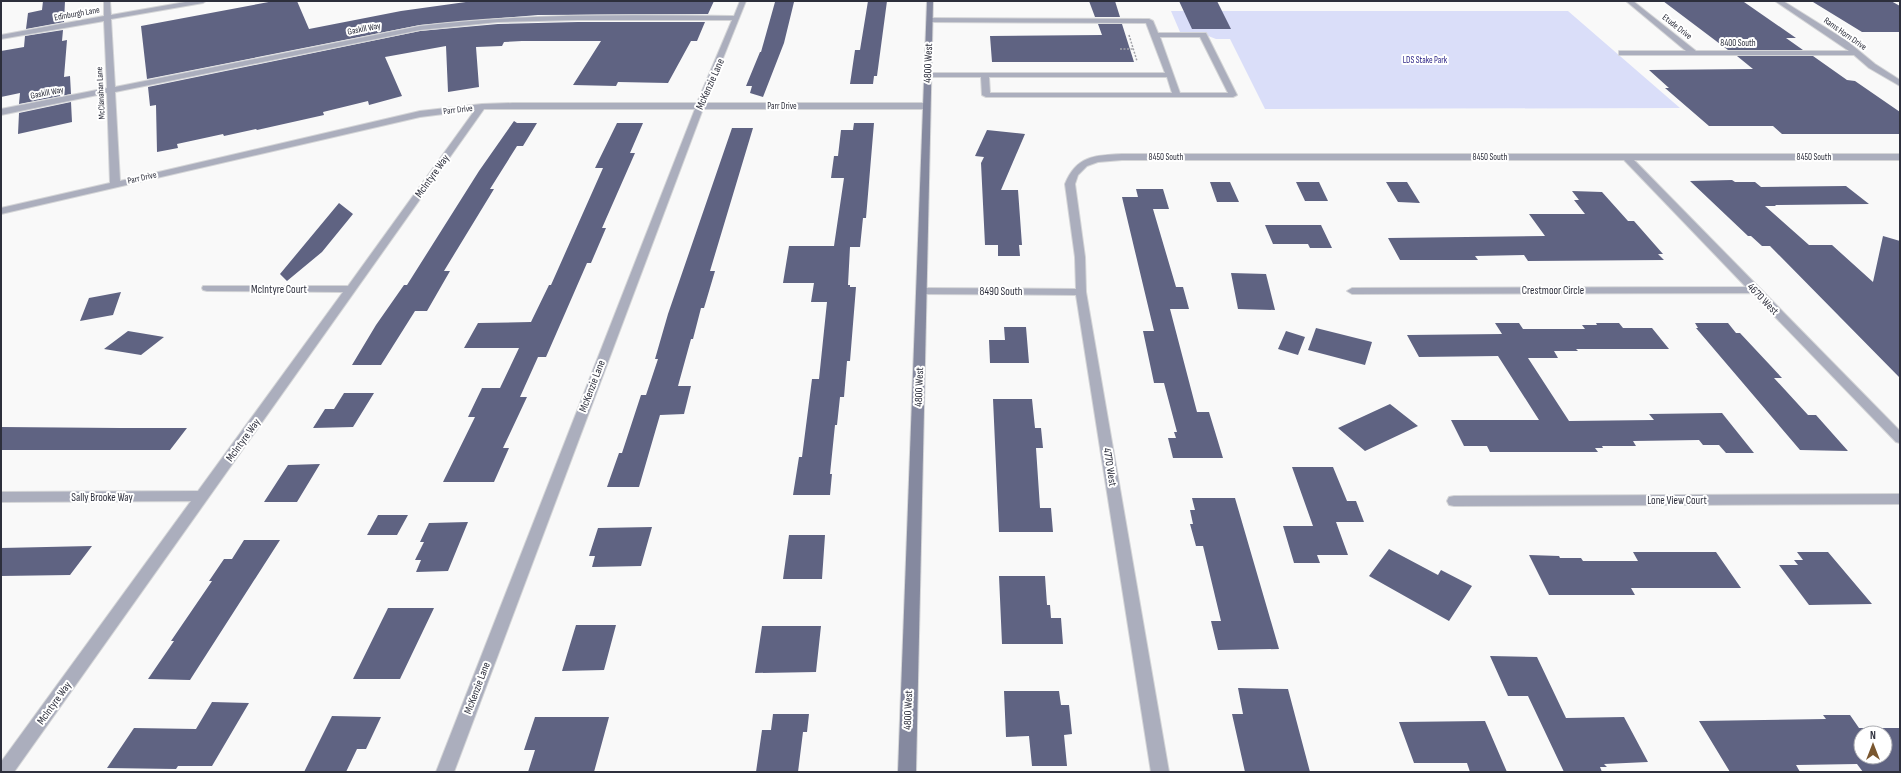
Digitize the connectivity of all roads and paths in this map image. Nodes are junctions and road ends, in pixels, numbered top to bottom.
1 (107, 1) edge
2 (203, 1) edge
3 (743, 1) edge
4 (930, 1) edge
5 (1629, 1) edge
6 (1778, 1) edge
7 (108, 18) junction
8 (737, 18) junction
9 (930, 20) junction
10 (1128, 31) dead end
11 (1155, 35) junction
12 (1, 37) edge
13 (1120, 49) dead end
14 (1133, 49) junction
15 (1622, 52) dead end
16 (1694, 53) junction
17 (1854, 53) junction
18 (1137, 63) dead end
19 (928, 75) junction
20 (985, 75) junction
21 (1170, 75) junction
22 (1900, 84) edge
23 (111, 90) junction
24 (1177, 95) junction
25 (700, 106) junction
26 (926, 106) junction
27 (482, 107) junction
28 (1, 112) edge
29 (1626, 158) junction
30 (1900, 158) edge
31 (1081, 165) joint
32 (115, 184) junction
33 (1, 211) edge
34 (207, 288) dead end
35 (351, 289) junction
36 (1754, 290) junction
37 (922, 291) junction
38 (1352, 291) dead end
39 (1081, 292) junction
40 (1900, 439) edge
41 (202, 496) junction
42 (1, 497) edge
43 (1900, 499) edge
44 (1454, 501) dead end
45 (4, 772) edge
46 (444, 772) edge
47 (906, 772) edge
48 (1160, 772) edge

1 - 7 street, McClanahan Lane
2 - 7 street, Edinburgh Lane
3 - 8 street, McKenzie Lane
4 - 9 street, 4800 West
5 - 16 street, Etude Drive
6 - 17 street, Rams Horn Drive
7 - 12 street, Edinburgh Lane
7 - 23 street, McClanahan Lane
8 - 23 street, Gaskill Way
8 - 25 street, McKenzie Lane
9 - 11 street
9 - 19 street, 4800 West
10 - 14 path
11 - 21 street
11 - 24 street
13 - 14 path
14 - 18 path
15 - 16 street, 8400 South
16 - 17 street, 8400 South
17 - 22 street, Rams Horn Drive
19 - 20 street
19 - 26 street, 4800 West
20 - 21 street
20 - 24 street
21 - 24 street
23 - 28 street, Gaskill Way
23 - 32 street, McClanahan Lane
25 - 26 street, Parr Drive
25 - 27 street, Parr Drive
25 - 46 street, McKenzie Lane
26 - 37 street, 4800 West
27 - 32 street, Parr Drive
27 - 35 street, McIntyre Way
29 - 30 street, 8450 South
29 - 31 street, 8450 South
29 - 36 street, 4670 West
31 - 39 street, 4770 West
32 - 33 street, Parr Drive
34 - 35 street, McIntyre Court
35 - 41 street, McIntyre Way
36 - 38 street, Crestmoor Circle
36 - 40 street, 4670 West
37 - 39 street, 8490 South
37 - 47 street, 4800 West
39 - 48 street, 4770 West
41 - 42 street, Sally Brooke Way
41 - 45 street, McIntyre Way
43 - 44 street, Lone View Court

